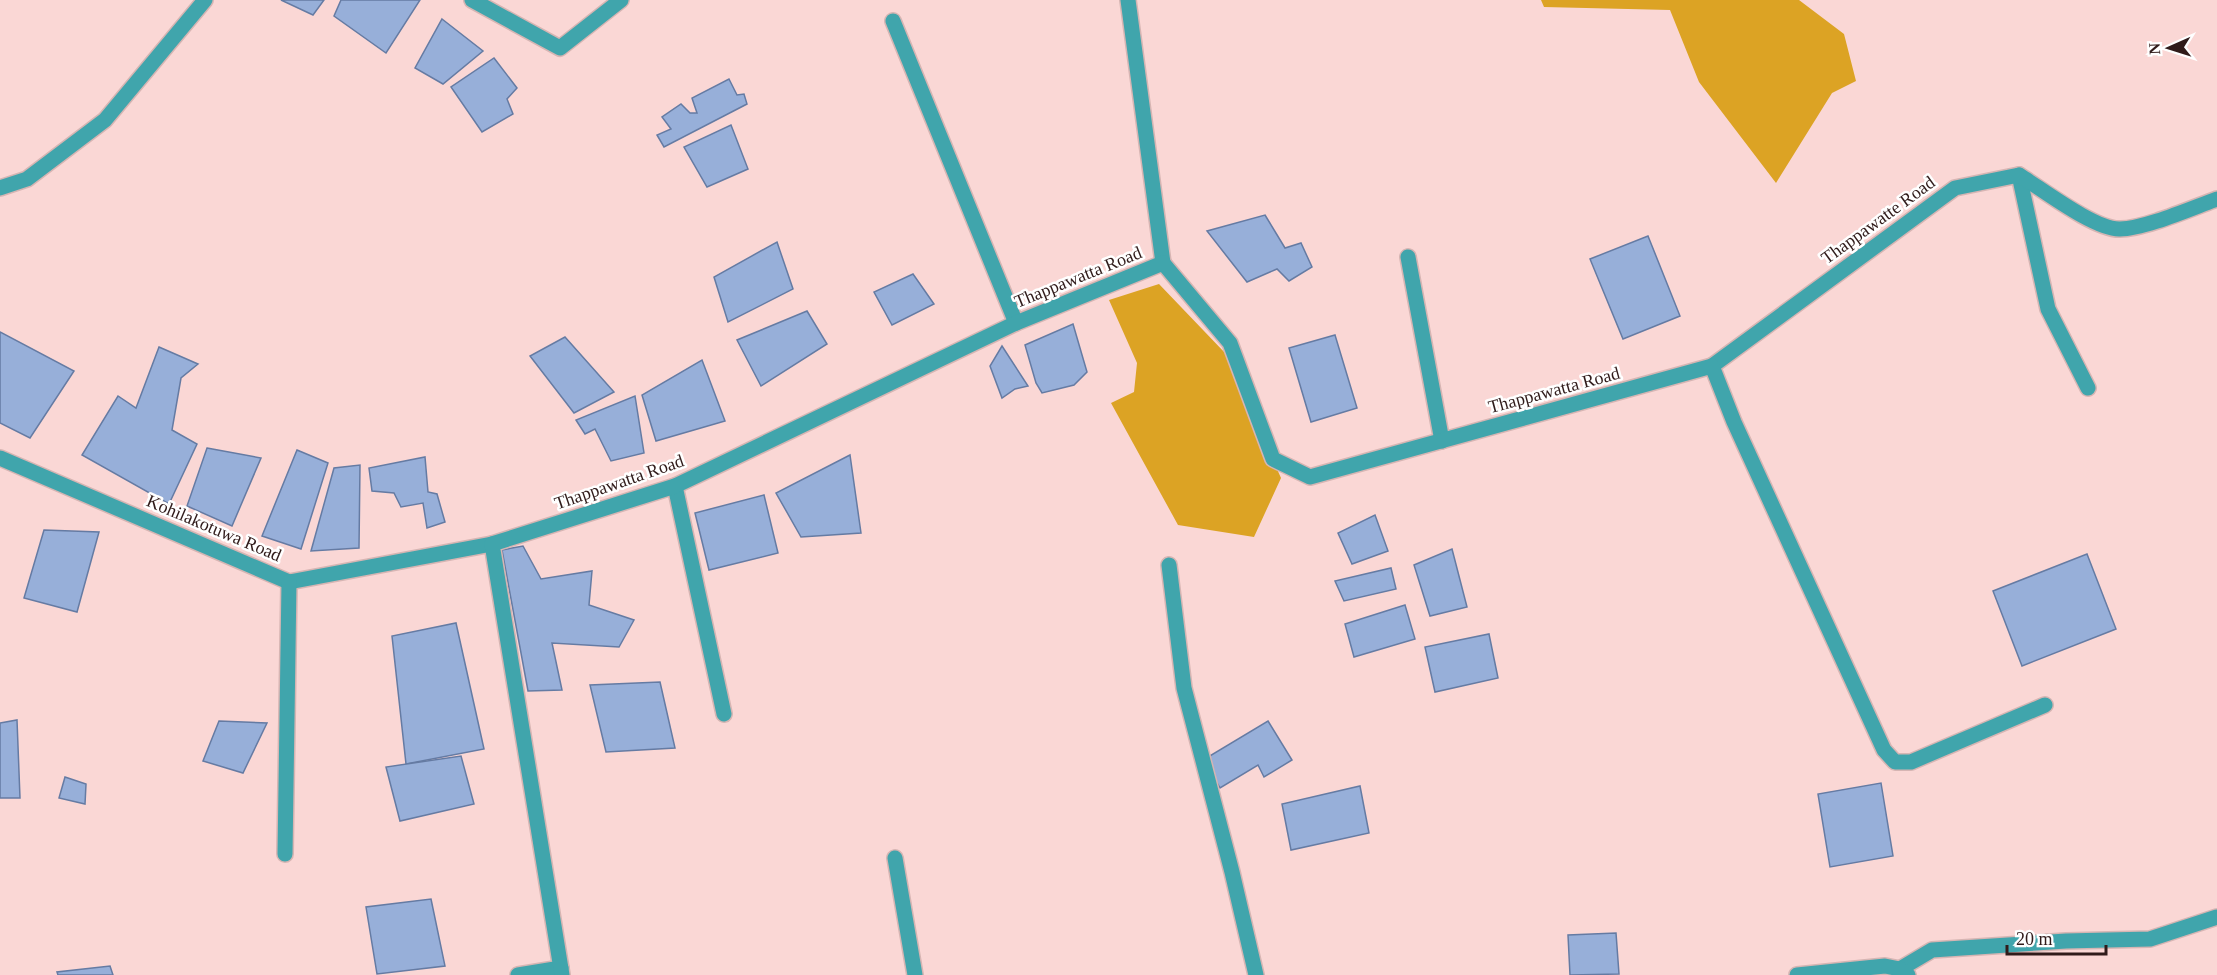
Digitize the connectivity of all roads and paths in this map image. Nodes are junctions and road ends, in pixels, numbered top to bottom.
1 (205, 0) edge
2 (472, 0) edge
3 (621, 0) edge
4 (1128, 0) edge
5 (893, 21) dead end
6 (2019, 175) junction
7 (0, 188) edge
8 (2217, 200) edge
9 (1408, 257) dead end
10 (1163, 263) junction
11 (1016, 324) junction
12 (1712, 366) junction
13 (2088, 388) dead end
14 (1442, 441) junction
15 (0, 458) edge
16 (675, 486) junction
17 (492, 544) junction
18 (1169, 566) dead end
19 (289, 582) junction
20 (2045, 705) dead end
21 (724, 714) dead end
22 (285, 854) dead end
23 (895, 858) dead end
24 (2217, 917) edge
25 (561, 971) edge
26 (1904, 972) edge
27 (518, 975) edge
28 (915, 975) edge
29 (1256, 975) edge
30 (1797, 975) edge

1 - 7 street
2 - 3 street
4 - 10 street
5 - 11 street
6 - 8 street
6 - 12 street, Thappawatte Road
6 - 13 street
9 - 14 street
10 - 11 street, Thappawatta Road
10 - 14 street, Thappawatta Road
11 - 16 street, Thappawatta Road
12 - 14 street, Thappawatta Road
12 - 20 street
15 - 19 street, Kohilakotuwa Road
16 - 17 street, Thappawatta Road
16 - 21 street
17 - 19 street, Kohilakotuwa Road
17 - 25 street
18 - 29 street
19 - 22 street
23 - 28 street
24 - 26 street
25 - 27 street
26 - 30 street

